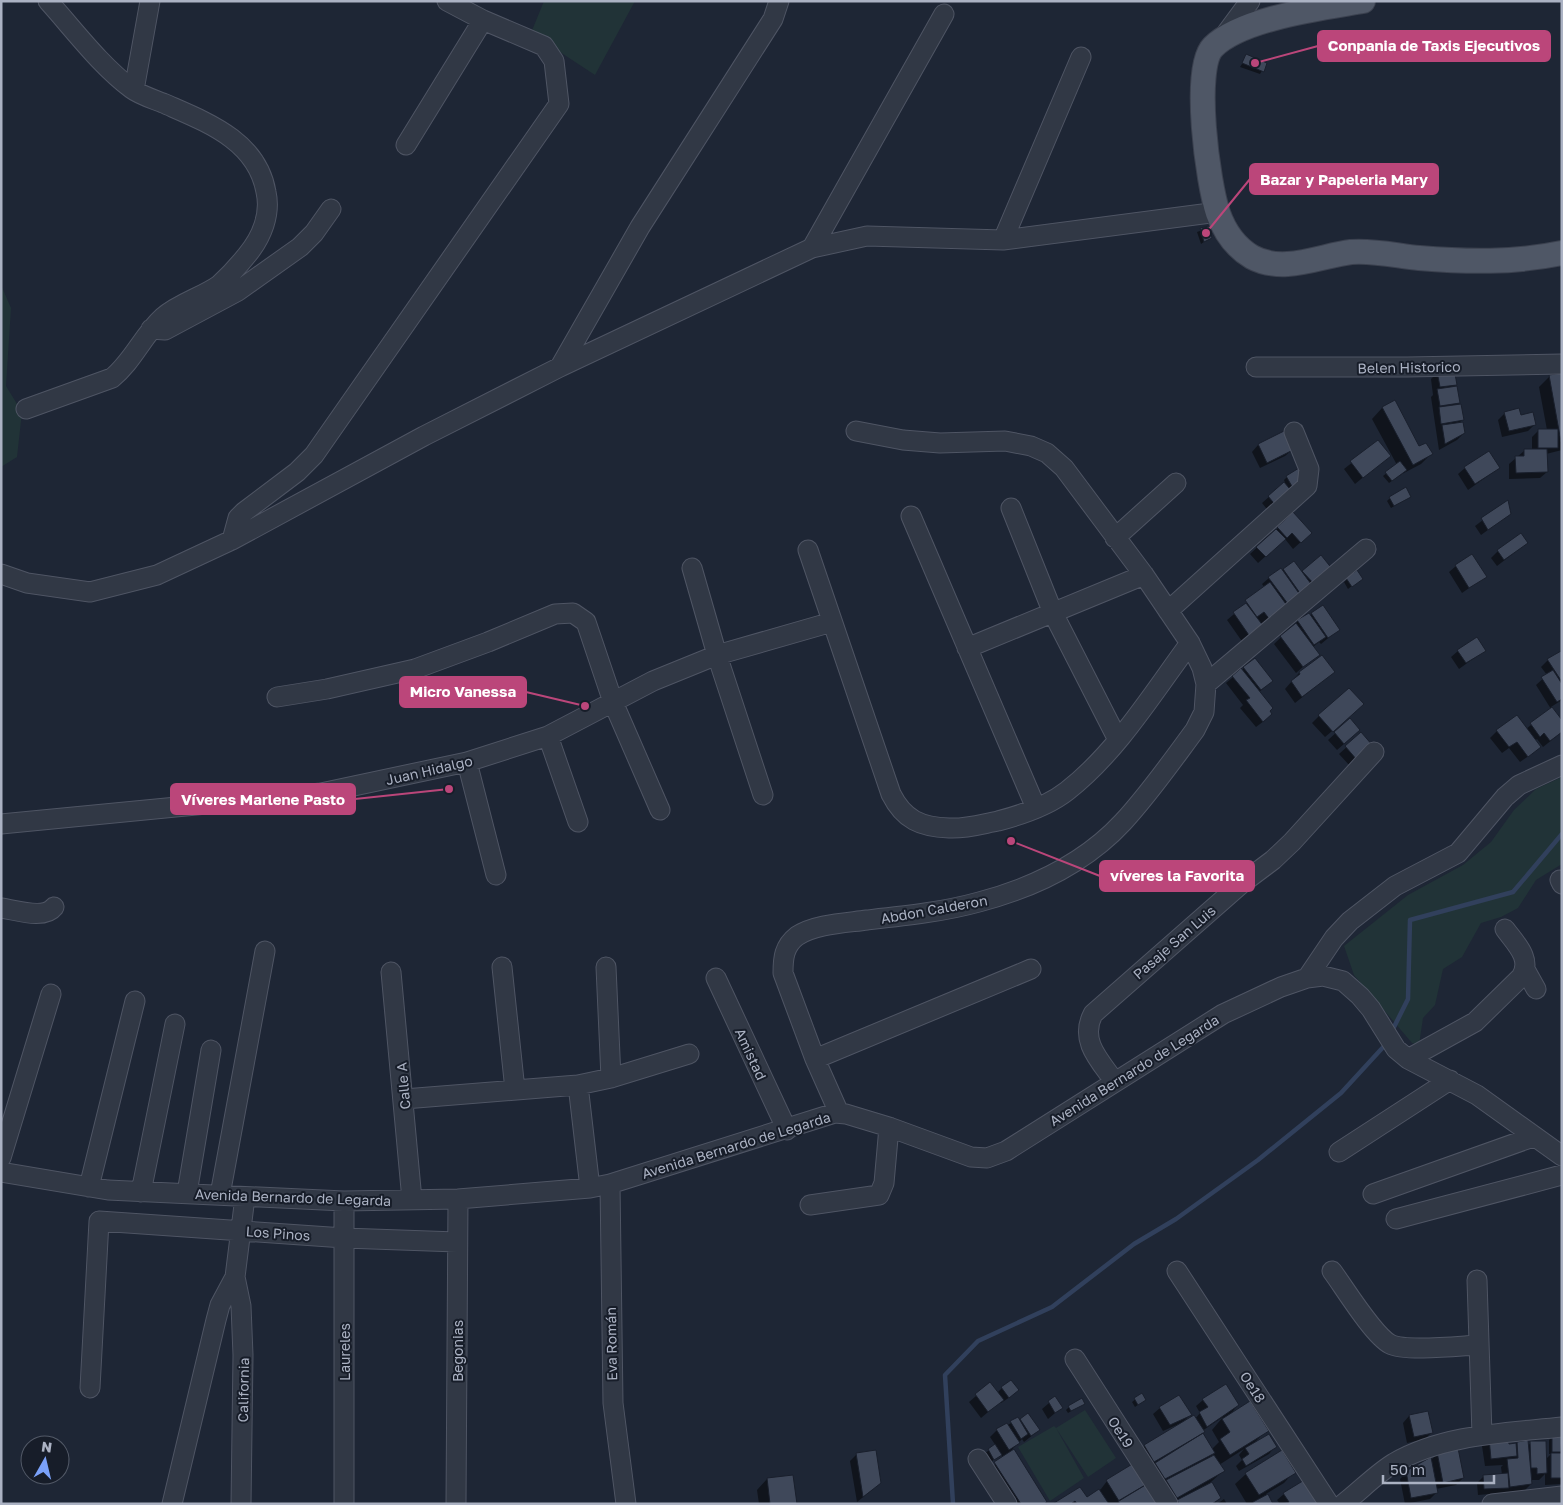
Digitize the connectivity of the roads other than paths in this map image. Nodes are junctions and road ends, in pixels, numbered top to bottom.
1 (48, 1) edge
2 (150, 1) edge
3 (447, 1) edge
4 (779, 1) edge
5 (1250, 1) edge
6 (1363, 1) edge
7 (944, 14) dead end
8 (483, 20) junction
9 (1221, 40) junction
10 (1081, 57) dead end
11 (134, 90) junction
12 (406, 145) dead end
13 (331, 209) dead end
14 (1218, 212) junction
15 (1003, 240) junction
16 (812, 248) junction
17 (1562, 253) edge
18 (151, 329) junction
19 (1562, 364) edge
20 (560, 367) junction
21 (1256, 368) dead end
22 (26, 409) dead end
23 (856, 431) dead end
24 (1294, 432) dead end
25 (1176, 483) dead end
26 (1011, 508) dead end
27 (911, 516) dead end
28 (1115, 538) junction
29 (232, 540) junction
30 (1366, 549) dead end
31 (808, 550) dead end
32 (692, 568) dead end
33 (1, 574) edge
34 (1144, 575) junction
35 (1168, 611) junction
36 (1053, 613) junction
37 (832, 622) junction
38 (1190, 642) junction
39 (967, 648) junction
40 (717, 655) junction
41 (1206, 684) junction
42 (277, 697) dead end
43 (613, 702) junction
44 (548, 736) junction
45 (1118, 740) junction
46 (1374, 752) dead end
47 (467, 762) junction
48 (1562, 766) edge
49 (763, 794) dead end
50 (1036, 808) junction
51 (660, 810) dead end
52 (578, 822) dead end
53 (1, 824) edge
54 (496, 875) dead end
55 (54, 907) dead end
56 (1, 908) edge
57 (1504, 929) dead end
58 (265, 951) dead end
59 (502, 967) dead end
60 (606, 967) dead end
61 (1031, 969) dead end
62 (1526, 971) junction
63 (391, 972) dead end
64 (716, 978) dead end
65 (1307, 978) junction
66 (1536, 989) dead end
67 (50, 994) dead end
68 (135, 1001) dead end
69 (175, 1024) dead end
70 (211, 1050) dead end
71 (689, 1054) dead end
72 (1402, 1054) junction
73 (815, 1059) junction
74 (611, 1078) junction
75 (1450, 1080) junction
76 (1115, 1082) junction
77 (578, 1085) junction
78 (515, 1090) junction
79 (404, 1099) junction
80 (839, 1113) junction
81 (889, 1127) junction
82 (787, 1130) junction
83 (1532, 1137) junction
84 (1339, 1152) dead end
85 (1562, 1156) edge
86 (1, 1158) edge
87 (1, 1172) edge
88 (1562, 1175) edge
89 (610, 1184) junction
90 (89, 1187) junction
91 (590, 1188) junction
92 (141, 1192) junction
93 (187, 1194) junction
94 (1373, 1194) dead end
95 (220, 1195) junction
96 (246, 1197) junction
97 (458, 1199) junction
98 (412, 1200) junction
99 (344, 1201) junction
100 (810, 1205) dead end
101 (1396, 1219) dead end
102 (242, 1230) junction
103 (344, 1238) junction
104 (457, 1242) junction
105 (1177, 1271) dead end
106 (1332, 1271) dead end
107 (235, 1277) junction
108 (1476, 1280) dead end
109 (1478, 1345) junction
110 (1075, 1359) dead end
111 (90, 1388) dead end
112 (1562, 1427) edge
113 (1482, 1435) junction
114 (978, 1459) dead end
115 (1562, 1496) edge
116 (172, 1504) edge
117 (241, 1504) edge
118 (344, 1504) edge
119 (456, 1504) edge
120 (626, 1504) edge
121 (1007, 1504) edge
122 (1168, 1504) edge
123 (1329, 1504) edge
124 (1343, 1504) edge
125 (1492, 1504) edge

1 - 11 street
2 - 11 street
3 - 8 street
4 - 20 street
5 - 9 street
6 - 9 main road
7 - 16 street
8 - 12 street
8 - 29 street
9 - 14 main road
10 - 15 street
11 - 18 street
13 - 18 street
14 - 15 street
14 - 17 main road
15 - 16 street
16 - 20 street
18 - 22 street
19 - 21 street, Belen Historico
20 - 29 street
23 - 28 street, Abdon Calderon
24 - 35 street
25 - 28 street
26 - 36 street
27 - 39 street
28 - 34 street, Abdon Calderon
29 - 33 street
30 - 41 street
31 - 37 street
32 - 40 street
34 - 35 street, Abdon Calderon
34 - 36 street
35 - 38 street, Abdon Calderon
36 - 39 street
36 - 45 street
37 - 40 street, Juan Hidalgo
37 - 50 street
38 - 41 street, Abdon Calderon
38 - 45 street
39 - 50 street
40 - 43 street, Juan Hidalgo
40 - 49 street
41 - 73 street, Abdon Calderon
42 - 43 street
43 - 44 street, Juan Hidalgo
43 - 51 street
44 - 47 street, Juan Hidalgo
44 - 52 street
45 - 50 street
46 - 76 street, Pasaje San Luis
47 - 53 street, Juan Hidalgo
47 - 54 street
48 - 65 street
55 - 56 street
57 - 62 street
58 - 95 street
59 - 78 street
60 - 74 street
61 - 73 street
62 - 66 street
62 - 72 street
63 - 79 street, Calle A
64 - 82 street, Amistad
65 - 72 street, Avenida Bernardo de Legarda
65 - 76 street, Avenida Bernardo de Legarda
67 - 86 street
68 - 90 street
69 - 92 street
70 - 93 street
71 - 74 street
72 - 75 street
73 - 80 street, Abdon Calderon
74 - 77 street
75 - 83 street
75 - 84 street
76 - 81 street, Avenida Bernardo de Legarda
77 - 78 street
77 - 91 street
78 - 79 street
79 - 98 street, Calle A
80 - 81 street, Avenida Bernardo de Legarda
80 - 82 street, Avenida Bernardo de Legarda
81 - 100 street
82 - 89 street, Avenida Bernardo de Legarda
83 - 85 street
83 - 94 street
87 - 90 street, Avenida Bernardo de Legarda
88 - 101 street
89 - 91 street, Avenida Bernardo de Legarda
89 - 120 street, Eva Román
90 - 92 street, Avenida Bernardo de Legarda
91 - 97 street, Avenida Bernardo de Legarda
92 - 93 street, Avenida Bernardo de Legarda
93 - 95 street, Avenida Bernardo de Legarda
95 - 96 street, Avenida Bernardo de Legarda
96 - 99 street, Avenida Bernardo de Legarda
96 - 102 street
97 - 98 street, Avenida Bernardo de Legarda
97 - 104 street, Begonias
98 - 99 street, Avenida Bernardo de Legarda
99 - 103 street, Laureles
102 - 103 street, Los Pinos
102 - 107 street
102 - 111 street, Los Pinos
103 - 104 street, Los Pinos
103 - 118 street, Laureles
104 - 119 street, Begonias
105 - 123 street, Oe18
106 - 109 street
107 - 116 street
107 - 117 street, California
108 - 109 street
109 - 113 street
110 - 122 street, Oe19
112 - 113 street
113 - 124 street
114 - 121 street
115 - 125 street

